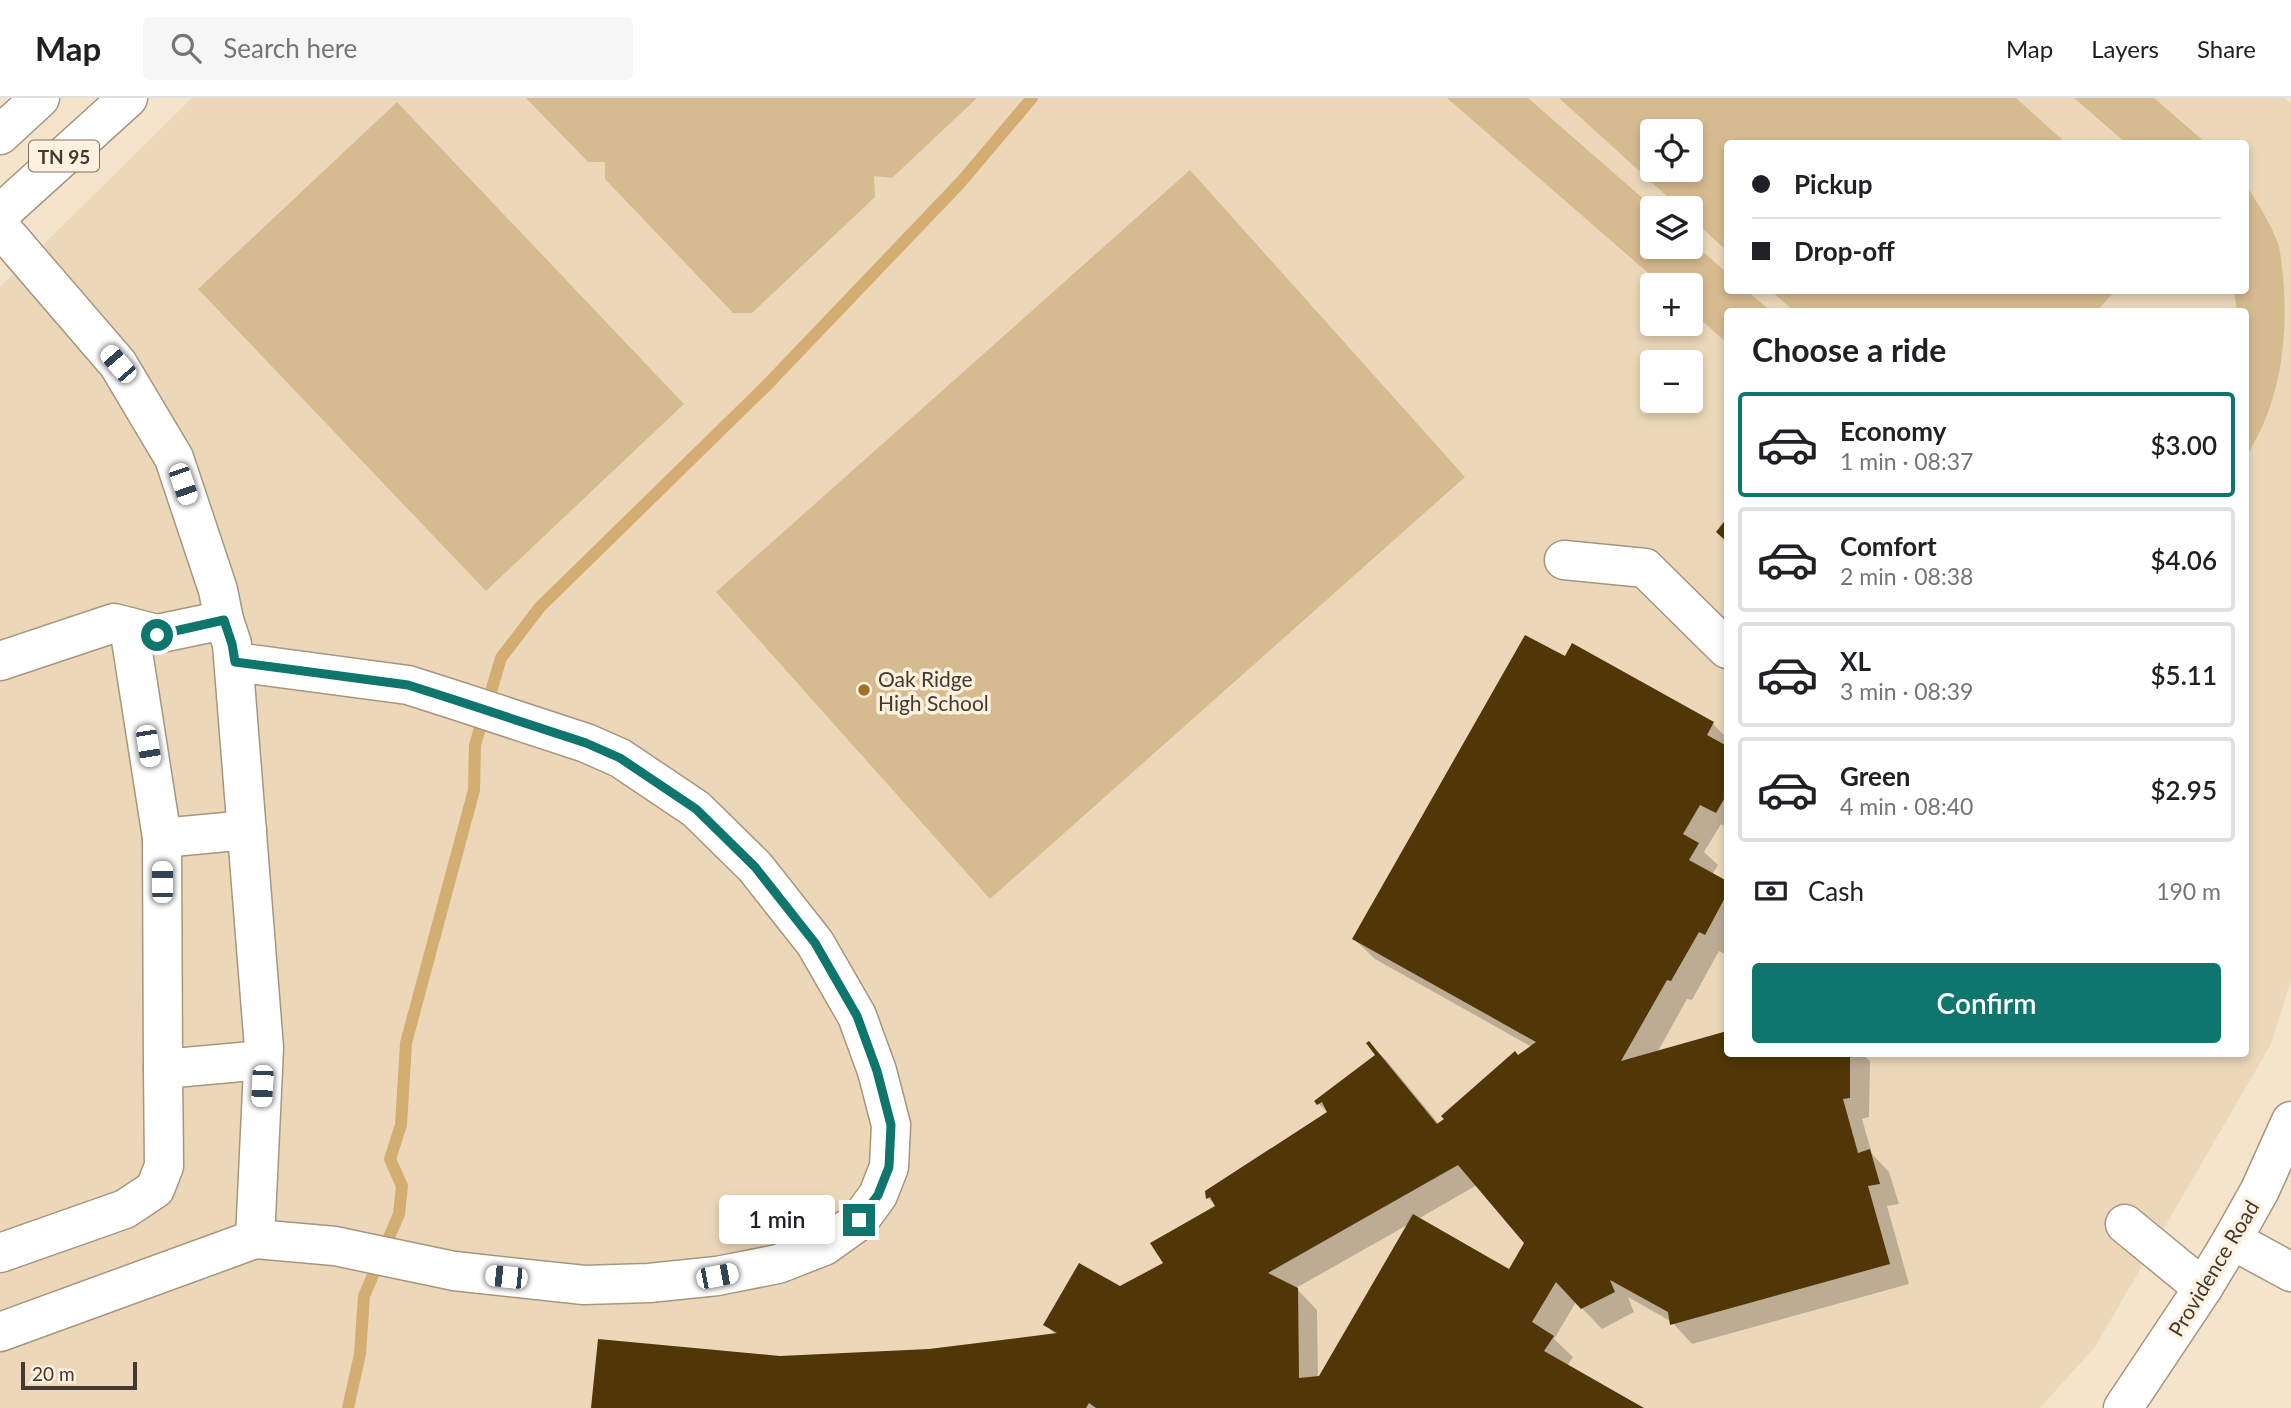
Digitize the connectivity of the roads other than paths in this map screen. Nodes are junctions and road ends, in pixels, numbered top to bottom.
1 (40, 98) edge
2 (128, 98) edge
3 (0, 135) edge
4 (0, 214) edge
5 (0, 227) edge
6 (1564, 560) dead end
7 (224, 620) junction
8 (129, 627) junction
9 (1724, 646) edge
10 (0, 661) edge
11 (235, 662) junction
12 (247, 830) junction
13 (162, 838) junction
14 (263, 1060) junction
15 (163, 1069) junction
16 (2291, 1121) edge
17 (2125, 1224) dead end
18 (255, 1240) junction
19 (2232, 1240) junction
20 (0, 1253) edge
21 (2291, 1272) edge
22 (2203, 1288) junction
23 (0, 1332) edge
24 (2123, 1408) edge

1 - 3 main road, TN 95
2 - 4 main road, TN 95
5 - 7 main road
6 - 9 main road
7 - 8 main road
7 - 11 main road
8 - 10 main road
8 - 13 main road
11 - 12 main road
11 - 18 main road
12 - 13 main road
12 - 14 main road
13 - 15 main road
14 - 15 main road
14 - 18 main road
15 - 20 main road
16 - 19 main road, Providence Road
17 - 22 main road
18 - 23 main road
19 - 21 main road
19 - 22 main road, Providence Road
22 - 24 main road, Providence Road

